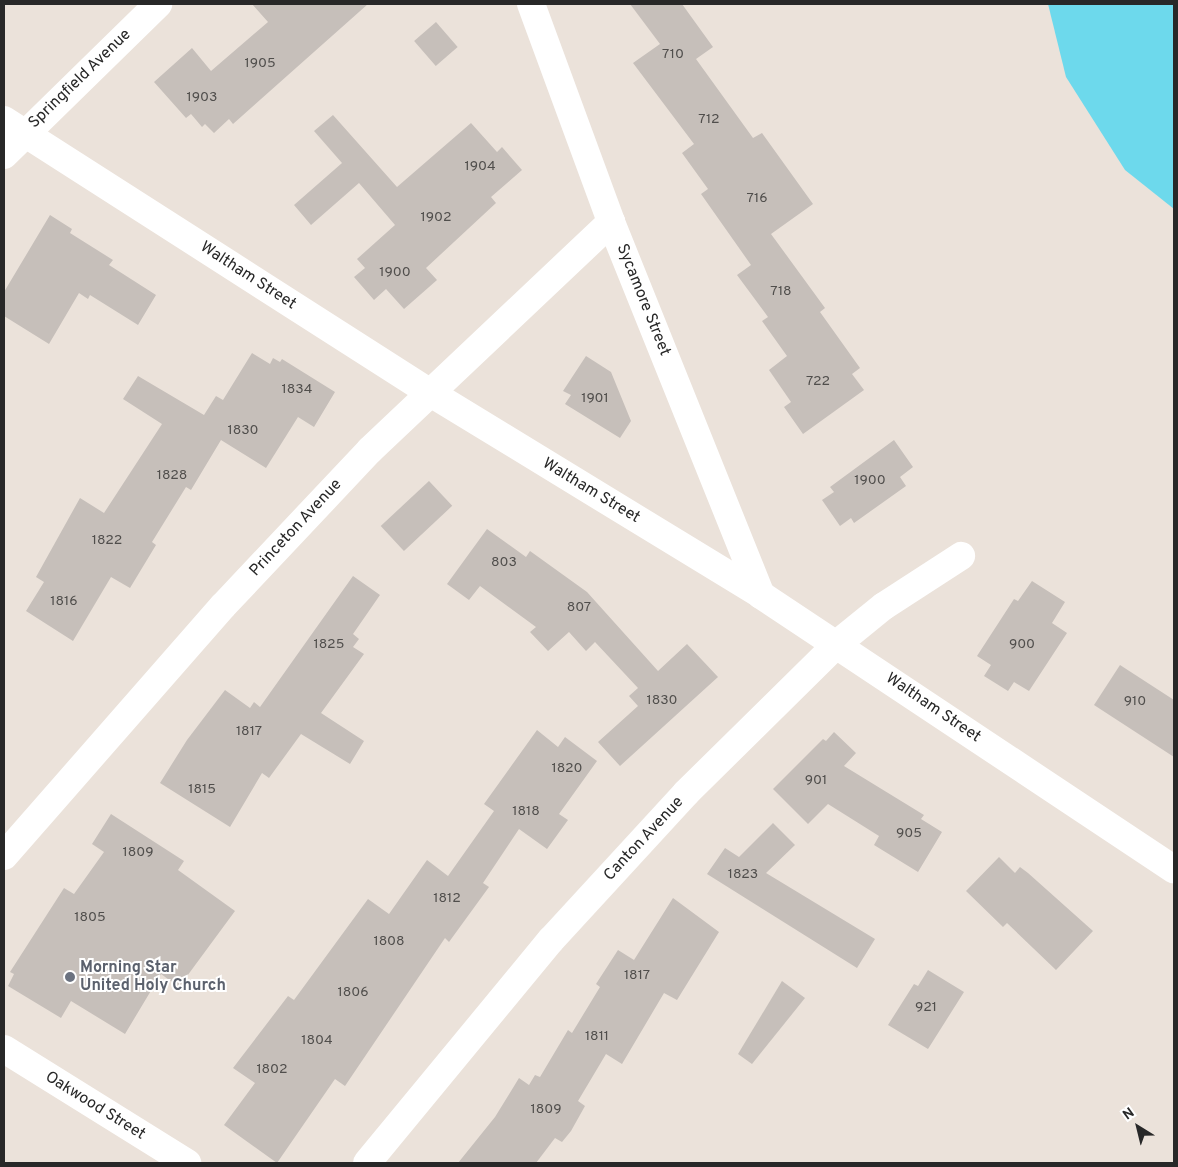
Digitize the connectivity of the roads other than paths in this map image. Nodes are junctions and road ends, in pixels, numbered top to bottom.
1 (158, 4) edge
2 (531, 4) edge
3 (14, 127) edge
4 (4, 155) edge
5 (611, 222) junction
6 (429, 392) junction
7 (961, 556) dead end
8 (760, 595) junction
9 (837, 644) junction
10 (4, 856) edge
11 (1174, 869) edge
12 (4, 1049) edge
13 (187, 1163) edge
14 (367, 1163) edge

1 - 3 street, Springfield Avenue
2 - 5 street, Sycamore Street
3 - 4 street, Springfield Avenue
3 - 6 street, Waltham Street
5 - 6 street, Princeton Avenue
5 - 8 street, Sycamore Street
6 - 8 street, Waltham Street
6 - 10 street, Princeton Avenue
7 - 9 street, Canton Avenue
8 - 9 street, Waltham Street
9 - 11 street, Waltham Street
9 - 14 street, Canton Avenue
12 - 13 street, Oakwood Street

